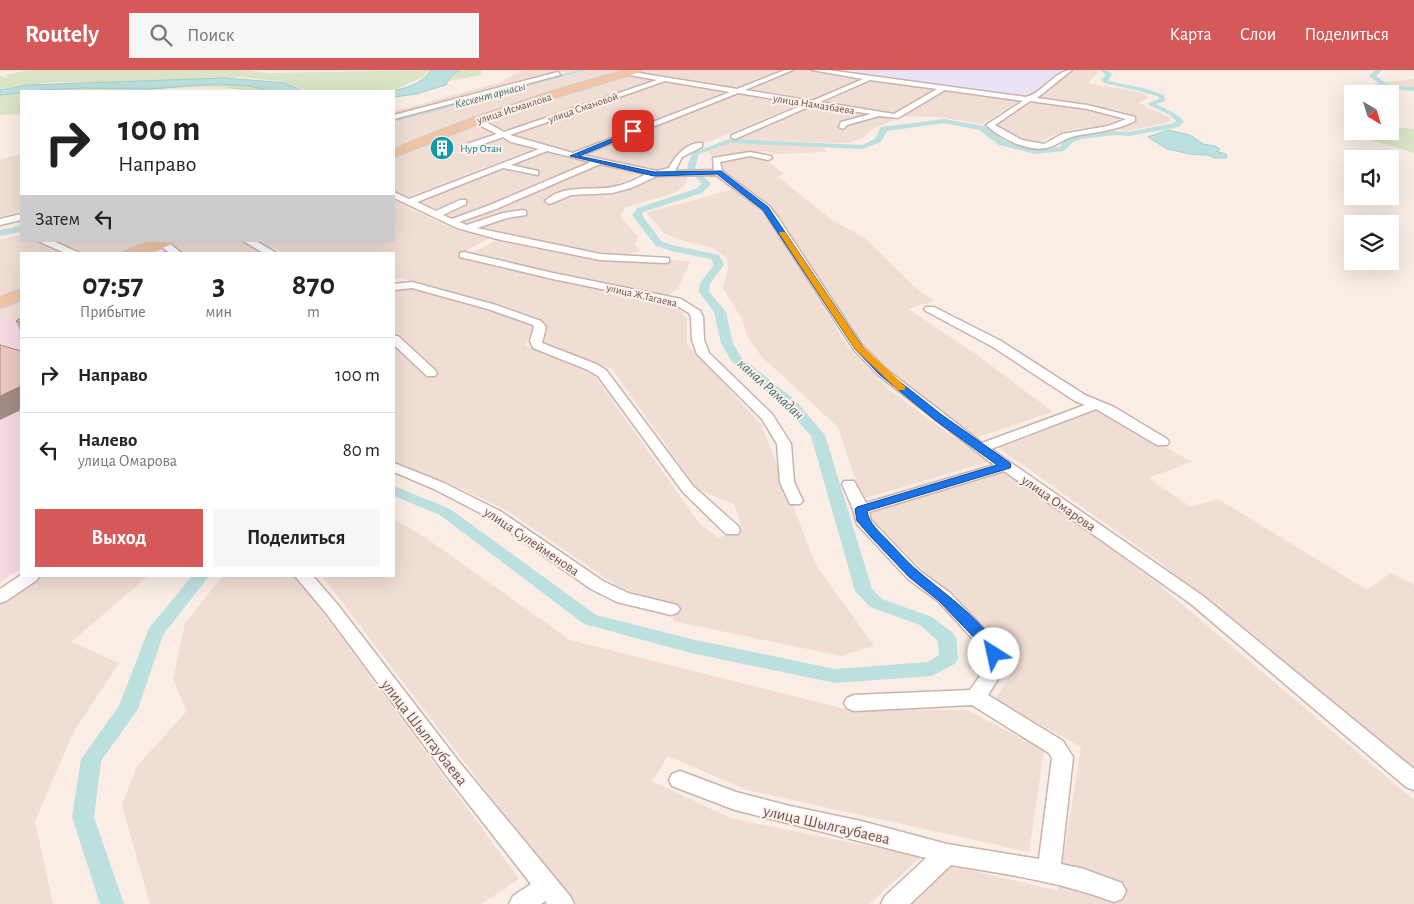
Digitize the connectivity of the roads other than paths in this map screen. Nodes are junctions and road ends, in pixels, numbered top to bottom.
1 (790, 70) edge
2 (815, 70) edge
3 (858, 70) edge
4 (1069, 70) edge
5 (631, 71) edge
6 (558, 74) dead end
7 (851, 75) junction
8 (869, 78) junction
9 (665, 79) junction
10 (944, 88) junction
11 (734, 91) junction
12 (1028, 98) junction
13 (810, 103) junction
14 (880, 114) junction
15 (395, 117) edge
16 (476, 120) junction
17 (844, 127) dead end
18 (502, 135) junction
19 (735, 137) dead end
20 (699, 145) dead end
21 (464, 148) dead end
22 (546, 149) junction
23 (395, 153) edge
24 (573, 156) junction
25 (768, 158) dead end
26 (599, 162) junction
27 (501, 165) junction
28 (718, 172) junction
29 (535, 173) dead end
30 (654, 174) junction
31 (395, 195) edge
32 (549, 201) dead end
33 (410, 202) junction
34 (463, 202) dead end
35 (523, 213) dead end
36 (435, 214) junction
37 (20, 217) edge
38 (0, 222) edge
39 (451, 222) junction
40 (465, 228) junction
41 (497, 236) junction
42 (46, 242) edge
43 (164, 242) edge
44 (250, 242) edge
45 (72, 252) edge
46 (136, 252) edge
47 (176, 252) edge
48 (269, 252) edge
49 (665, 260) dead end
50 (395, 287) edge
51 (20, 294) edge
52 (1, 302) edge
53 (930, 309) dead end
54 (395, 340) edge
55 (431, 373) dead end
56 (1096, 405) junction
57 (1162, 442) dead end
58 (980, 448) junction
59 (1006, 466) junction
60 (395, 468) edge
61 (849, 484) dead end
62 (795, 501) dead end
63 (861, 509) junction
64 (732, 530) dead end
65 (31, 577) edge
66 (304, 577) edge
67 (0, 598) edge
68 (671, 610) dead end
69 (975, 697) junction
70 (854, 703) dead end
71 (680, 780) dead end
72 (1414, 781) edge
73 (947, 854) junction
74 (1049, 871) junction
75 (1114, 891) dead end
76 (555, 895) edge
77 (521, 904) edge
78 (893, 904) edge

1 - 11 street, улица Намазбаева
2 - 7 street
3 - 7 street
4 - 12 street
5 - 9 street, улица Намазбаева
5 - 16 main road, улица Исмаилова
6 - 15 street
7 - 8 street
8 - 10 street
8 - 13 street
9 - 11 street, улица Намазбаева
9 - 18 street, улица Смановой
10 - 12 street
10 - 14 street, улица Намазбаева
11 - 13 street, улица Намазбаева
11 - 24 street, улица Намазбаева
12 - 12 street
13 - 14 street, улица Намазбаева
13 - 19 street
14 - 17 street
16 - 18 street
16 - 23 main road, улица Исмаилова
18 - 21 street, улица Смановой
18 - 22 street
20 - 30 street
22 - 24 street
22 - 27 street
24 - 26 street
25 - 28 street
26 - 30 street
26 - 39 street
27 - 29 street
27 - 33 street
28 - 30 street
28 - 58 street, улица Омарова
30 - 32 street
31 - 33 street
33 - 36 street
34 - 36 street
35 - 40 street
36 - 39 street
37 - 38 street
39 - 40 street
40 - 41 street
41 - 49 street
41 - 62 street, улица Ж.Тагаева
42 - 45 street
43 - 46 main road
43 - 47 street
44 - 48 street
50 - 64 street
51 - 52 main road
53 - 56 street
54 - 55 street
56 - 57 street
56 - 58 street
58 - 59 street, улица Омарова
59 - 63 street
59 - 72 street, улица Омарова
60 - 68 street, улица Сулейменова
61 - 63 street
63 - 69 street
65 - 67 street
66 - 76 street, улица Шылгаубаева
69 - 70 street
69 - 74 street
71 - 73 street, улица Шылгаубаева
73 - 74 street, улица Шылгаубаева
73 - 78 street
74 - 75 street, улица Шылгаубаева
76 - 77 street, улица Шылгаубаева

